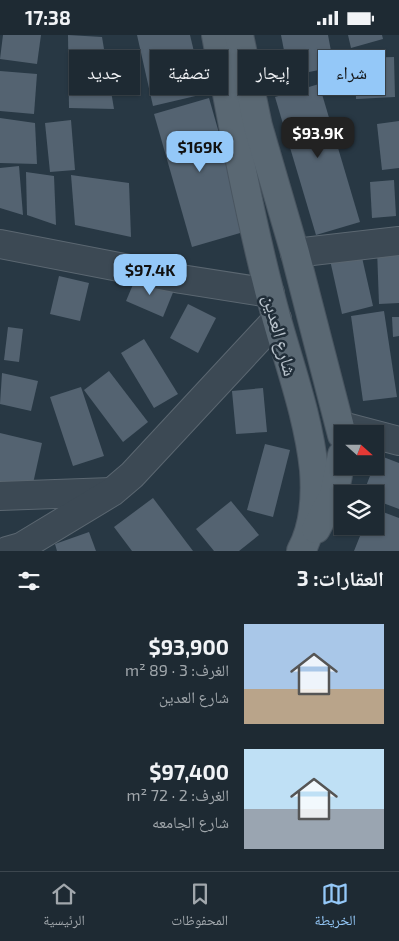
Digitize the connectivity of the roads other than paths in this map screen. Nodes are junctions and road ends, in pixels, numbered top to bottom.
1 (216, 35) edge
2 (239, 35) edge
3 (399, 241) edge
4 (0, 244) edge
5 (295, 253) junction
6 (273, 306) junction
7 (341, 425) edge
8 (384, 438) edge
9 (399, 441) edge
10 (338, 475) edge
11 (112, 492) junction
12 (0, 496) edge
13 (304, 546) edge
14 (7, 551) edge

1 - 6 main road, شارع العدين
2 - 5 main road, شارع العدين
3 - 5 street
4 - 6 street
5 - 7 main road, شارع العدين
6 - 11 street
6 - 13 main road, شارع العدين
8 - 9 street
10 - 13 main road, شارع العدين
11 - 12 street
11 - 14 street

